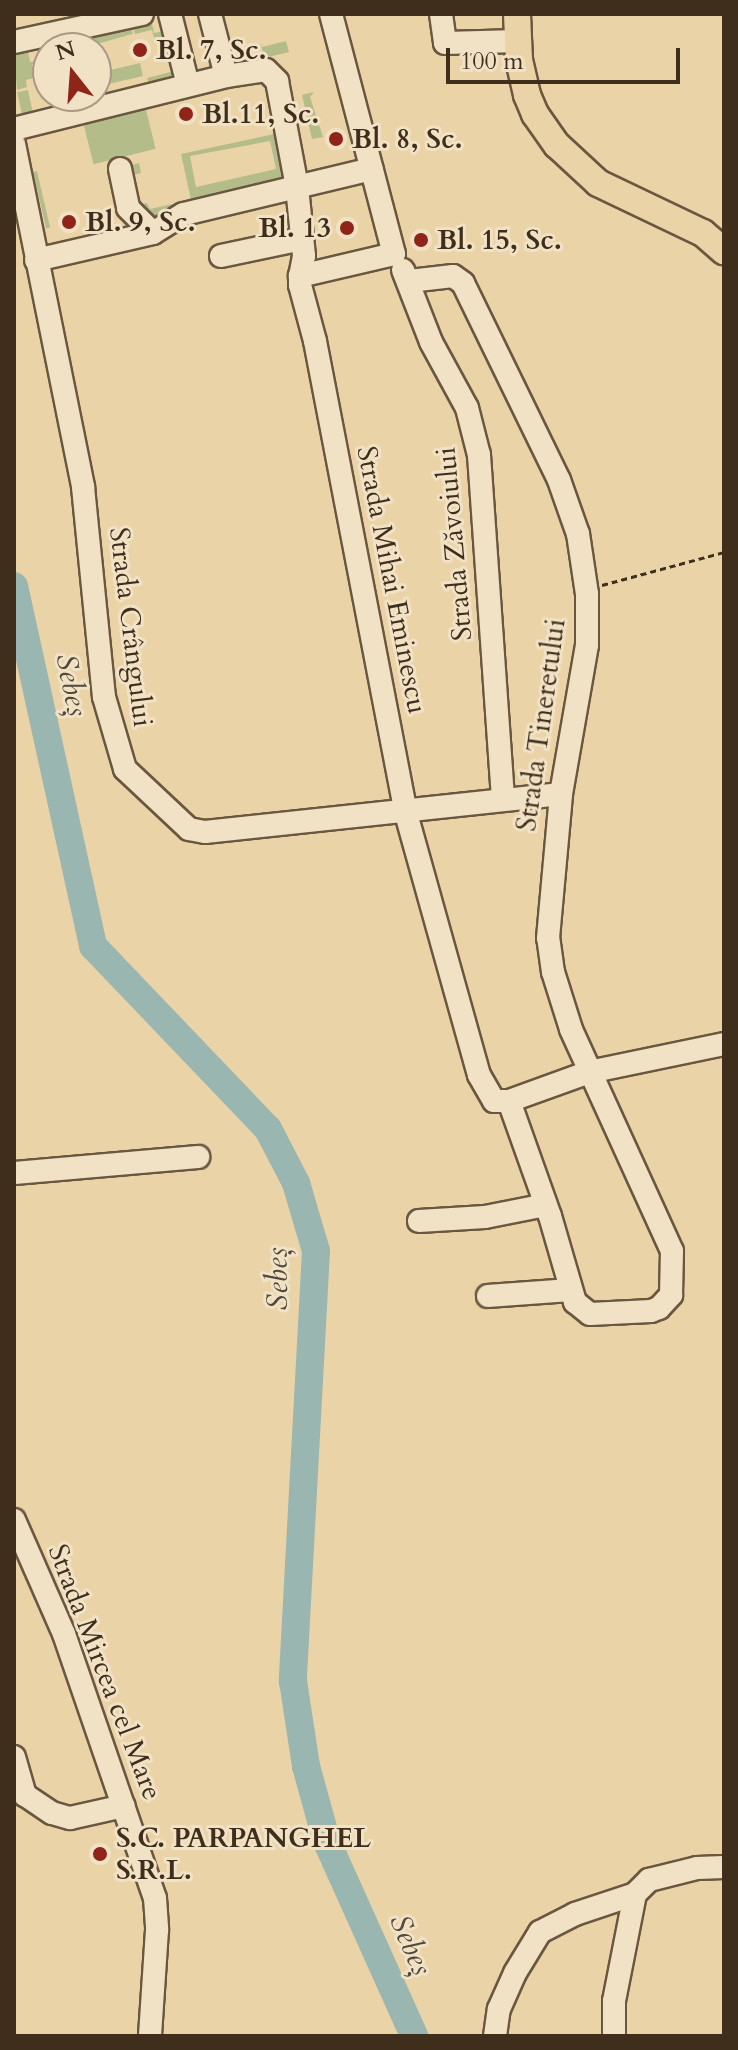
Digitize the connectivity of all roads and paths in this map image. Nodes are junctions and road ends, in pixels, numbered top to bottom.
1 (142, 14) edge
2 (170, 14) edge
3 (210, 14) edge
4 (331, 14) edge
5 (441, 14) edge
6 (517, 14) edge
7 (518, 41) junction
8 (14, 42) edge
9 (226, 76) junction
10 (188, 85) junction
11 (14, 129) edge
12 (14, 144) edge
13 (120, 169) dead end
14 (372, 169) junction
15 (297, 187) junction
16 (153, 233) junction
17 (714, 234) edge
18 (302, 239) junction
19 (724, 251) edge
20 (394, 254) junction
21 (221, 256) dead end
22 (36, 260) junction
23 (300, 276) junction
24 (409, 281) junction
25 (724, 552) edge
26 (587, 589) junction
27 (561, 794) junction
28 (503, 799) junction
29 (405, 810) junction
30 (724, 1044) edge
31 (589, 1072) junction
32 (509, 1101) junction
33 (198, 1157) dead end
34 (14, 1173) edge
35 (546, 1205) junction
36 (419, 1221) dead end
37 (570, 1290) junction
38 (488, 1296) dead end
39 (14, 1520) edge
40 (14, 1757) edge
41 (124, 1806) junction
42 (724, 1867) edge
43 (635, 1894) junction
44 (145, 2034) edge
45 (495, 2036) edge
46 (614, 2036) edge

1 - 8 street
2 - 10 street
3 - 9 street
4 - 14 street
5 - 7 street
6 - 7 main road
7 - 17 main road
9 - 10 street
9 - 15 street, Strada Mihai Eminescu
10 - 11 street
12 - 22 street, Strada Crângului
13 - 16 street
14 - 15 street
14 - 20 street
15 - 16 street
15 - 18 street, Strada Mihai Eminescu
16 - 22 street
17 - 19 main road
18 - 21 street
18 - 23 street, Strada Mihai Eminescu
20 - 23 street
20 - 24 street, Strada Zăvoiului
22 - 29 street, Strada Crângului
23 - 29 street, Strada Mihai Eminescu
24 - 26 street, Strada Tineretului
24 - 28 street, Strada Zăvoiului
25 - 26 path
26 - 27 street, Strada Tineretului
27 - 28 street, Strada Crângului
27 - 31 street, Strada Tineretului
28 - 29 street, Strada Crângului
29 - 32 street, Strada Mihai Eminescu
30 - 31 street
31 - 32 street
31 - 37 street, Strada Tineretului
32 - 35 street
33 - 34 street
35 - 36 street
35 - 37 street
37 - 38 street
39 - 41 street, Strada Mircea cel Mare
40 - 41 street
41 - 44 street, Strada Mircea cel Mare
42 - 43 street
43 - 45 street
43 - 46 street

